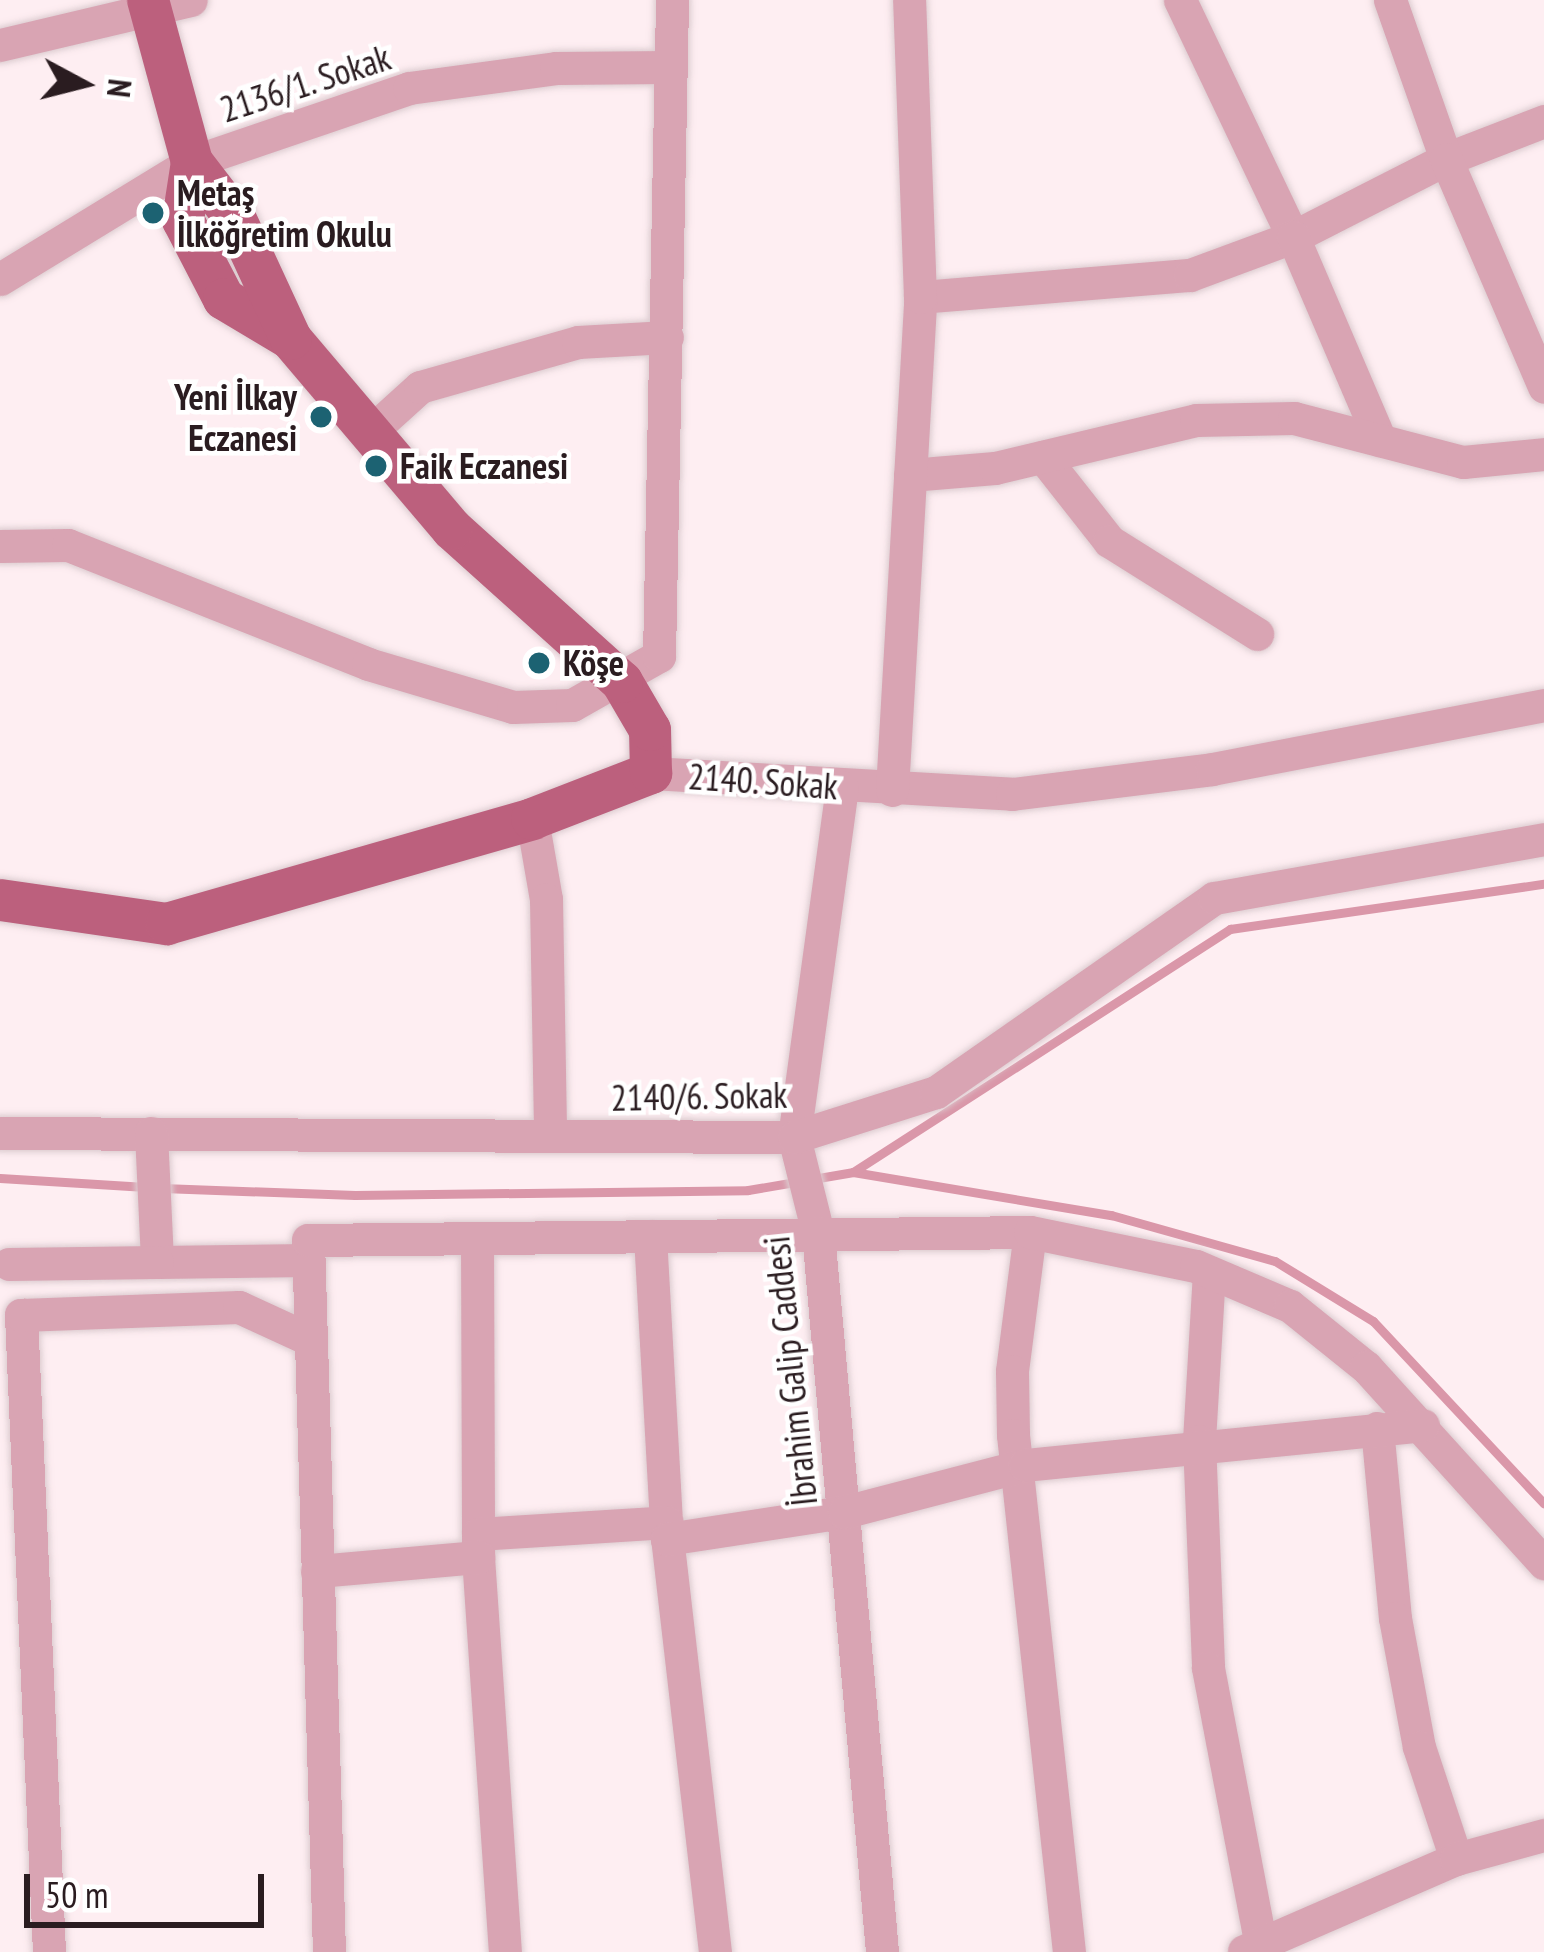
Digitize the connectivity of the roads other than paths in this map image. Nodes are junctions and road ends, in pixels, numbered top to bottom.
1 (673, 0) edge
2 (909, 0) edge
3 (1180, 0) edge
4 (1390, 0) edge
5 (163, 4) edge
6 (0, 45) edge
7 (668, 67) junction
8 (1544, 121) edge
9 (1447, 159) junction
10 (192, 162) junction
11 (1293, 237) junction
12 (0, 279) edge
13 (920, 296) junction
14 (667, 338) junction
15 (1544, 387) edge
16 (368, 434) junction
17 (1380, 440) junction
18 (1544, 454) edge
19 (1043, 457) junction
20 (910, 475) junction
21 (0, 546) edge
22 (1258, 634) dead end
23 (622, 682) junction
24 (1544, 705) edge
25 (651, 773) junction
26 (842, 787) junction
27 (892, 790) junction
28 (532, 819) junction
29 (1544, 839) edge
30 (0, 900) edge
31 (0, 1133) edge
32 (151, 1133) junction
33 (550, 1136) junction
34 (794, 1137) junction
35 (1030, 1232) junction
36 (818, 1233) junction
37 (650, 1236) junction
38 (477, 1238) junction
39 (308, 1260) junction
40 (157, 1262) junction
41 (5, 1263) edge
42 (1209, 1272) junction
43 (21, 1315) junction
44 (311, 1340) junction
45 (1424, 1425) junction
46 (1377, 1428) junction
47 (1198, 1442) junction
48 (1016, 1467) junction
49 (844, 1512) junction
50 (667, 1531) junction
51 (478, 1545) junction
52 (1544, 1564) edge
53 (317, 1571) junction
54 (1544, 1835) edge
55 (1456, 1859) junction
56 (1255, 1950) edge
57 (49, 1952) edge
58 (329, 1952) edge
59 (506, 1952) edge
60 (715, 1952) edge
61 (882, 1952) edge
62 (1069, 1952) edge

1 - 7 street
2 - 13 street
3 - 11 street
4 - 9 street
5 - 6 street
5 - 10 main road
7 - 10 street, 2136/1. Sokak
7 - 14 street
8 - 9 street
9 - 11 street
9 - 15 street
10 - 12 street, 2136/1. Sokak
10 - 16 main road
11 - 13 street
11 - 17 street
13 - 20 street
14 - 16 street
14 - 23 street
16 - 23 main road
17 - 18 street
17 - 19 street
19 - 20 street
19 - 22 street
20 - 27 street
21 - 23 street
23 - 25 main road
24 - 27 street, 2140. Sokak
25 - 26 street, 2140. Sokak
25 - 28 main road, 2140. Sokak
26 - 27 street, 2140. Sokak
26 - 34 street, İbrahim Galip Caddesi
28 - 30 main road, 2140. Sokak
28 - 33 street
29 - 34 street, 2140/6. Sokak
31 - 32 street, 2140/6. Sokak
32 - 33 street, 2140/6. Sokak
32 - 40 street
33 - 34 street, 2140/6. Sokak
34 - 36 street, İbrahim Galip Caddesi
35 - 36 street
35 - 42 street
35 - 48 street
36 - 37 street
36 - 49 street, İbrahim Galip Caddesi
37 - 38 street
37 - 50 street
38 - 39 street
38 - 51 street
39 - 40 street
39 - 44 street
40 - 41 street
41 - 43 street
42 - 45 street
42 - 47 street
43 - 44 street
43 - 57 street
44 - 53 street
45 - 46 street
45 - 52 street
46 - 47 street
46 - 55 street
47 - 48 street
47 - 56 street
48 - 49 street
48 - 62 street
49 - 50 street
49 - 61 street, İbrahim Galip Caddesi
50 - 51 street
50 - 60 street
51 - 53 street
51 - 59 street
53 - 58 street
54 - 55 street
55 - 56 street

